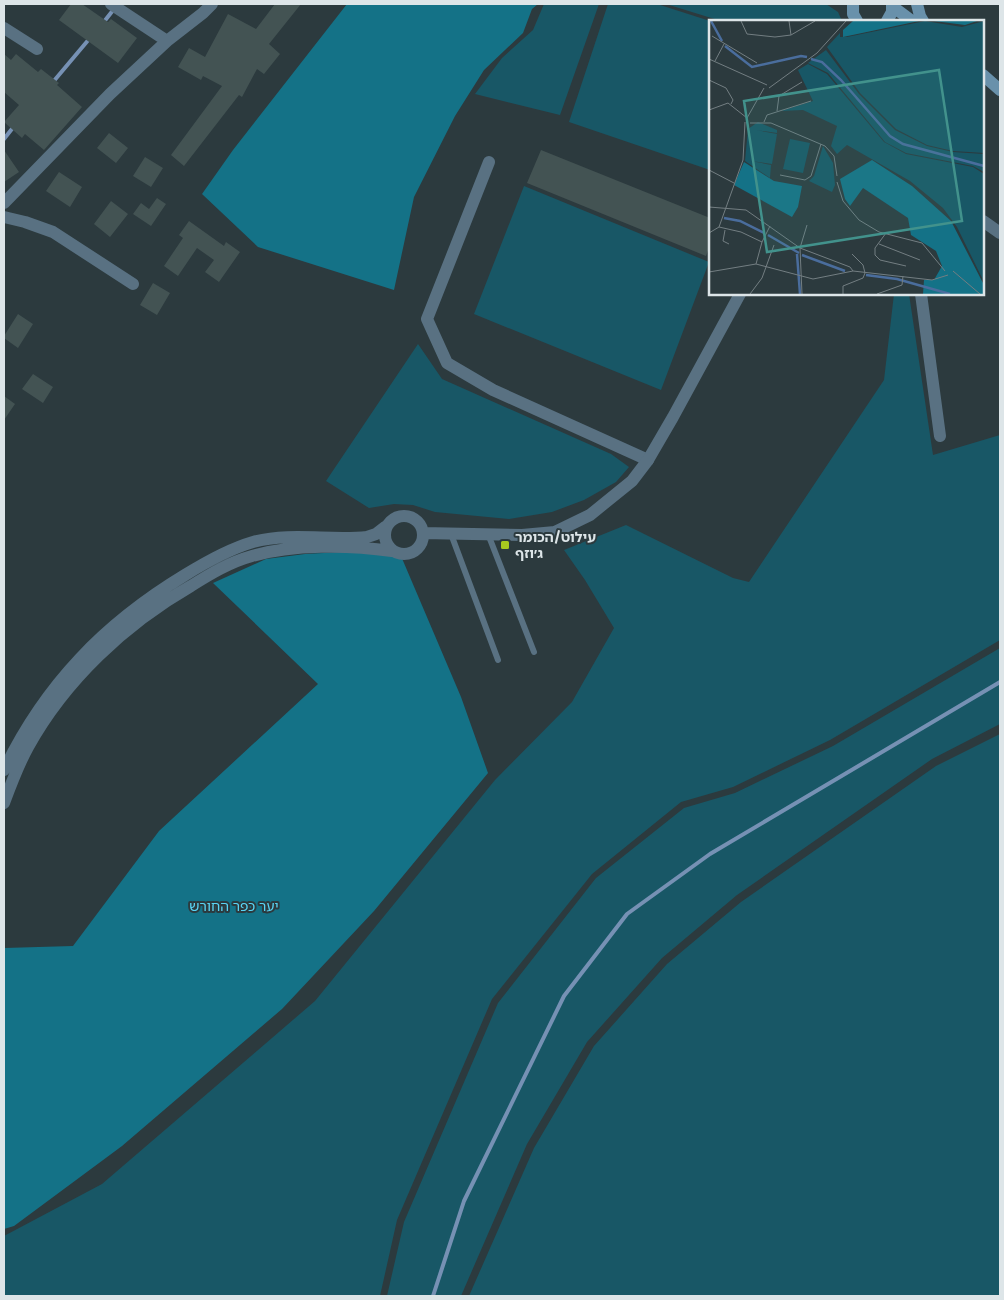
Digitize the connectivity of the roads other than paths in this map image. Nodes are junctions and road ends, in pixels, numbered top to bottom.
1 (111, 4) edge
2 (212, 4) edge
3 (917, 4) edge
4 (892, 5) edge
5 (888, 20) edge
6 (911, 20) edge
7 (922, 20) edge
8 (4, 28) edge
9 (167, 41) junction
10 (37, 49) dead end
11 (984, 77) edge
12 (1000, 90) edge
13 (489, 162) dead end
14 (4, 203) edge
15 (4, 217) edge
16 (984, 222) edge
17 (1000, 233) edge
18 (133, 284) dead end
19 (739, 295) edge
20 (920, 295) edge
21 (940, 436) dead end
22 (648, 460) junction
23 (386, 528) junction
24 (423, 533) junction
25 (451, 534) junction
26 (488, 534) junction
27 (392, 551) junction
28 (534, 652) dead end
29 (498, 660) dead end
30 (4, 770) edge
31 (5, 797) edge

1 - 9 street
2 - 9 street
3 - 7 main road
4 - 5 main road
4 - 6 main road
8 - 10 street
9 - 14 street
11 - 12 main road
13 - 22 street
15 - 18 street
16 - 17 street
19 - 22 street
20 - 21 street
22 - 26 street
23 - 24 street
23 - 27 street
23 - 30 street
24 - 25 street
24 - 27 street
25 - 26 street
25 - 29 lane
26 - 28 lane
27 - 31 street

